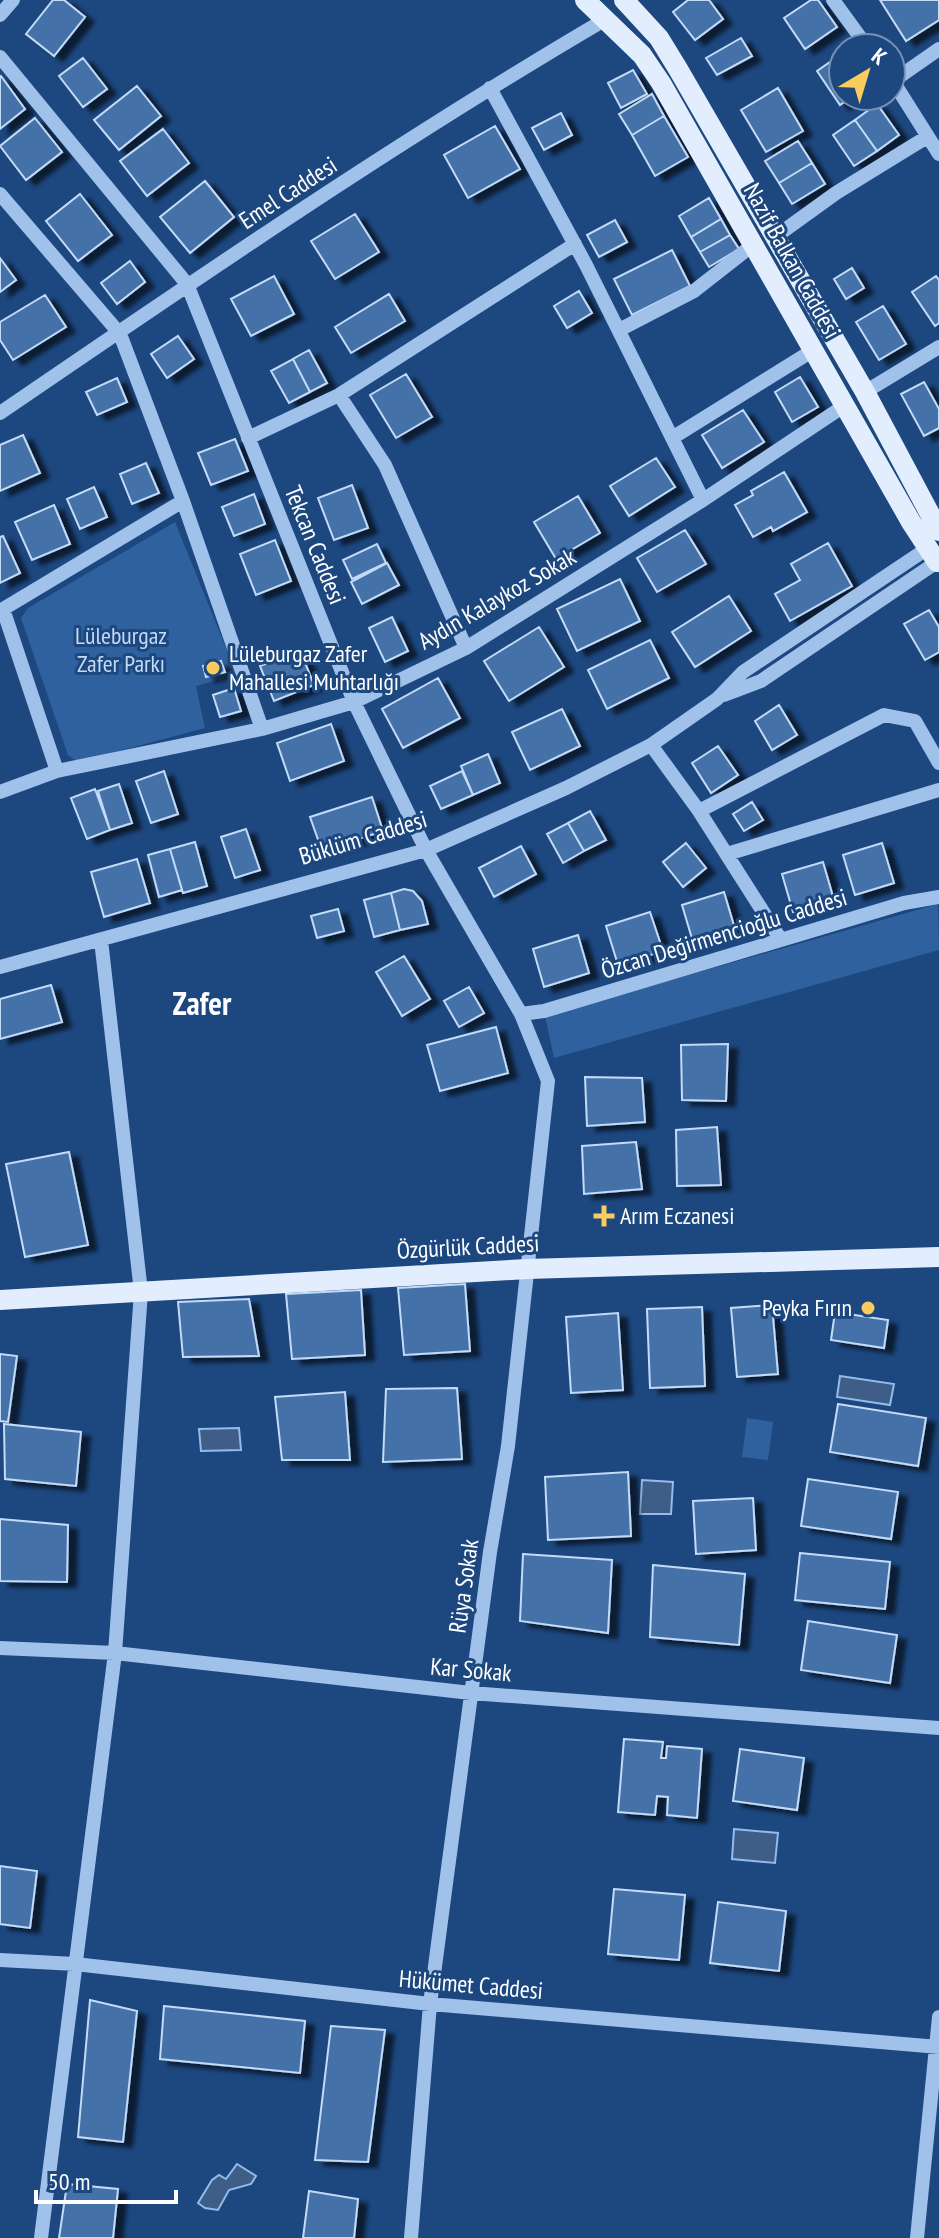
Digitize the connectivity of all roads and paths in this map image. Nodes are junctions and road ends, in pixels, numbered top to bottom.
1 (13, 0) edge
2 (585, 0) edge
3 (833, 0) edge
4 (627, 1) edge
5 (0, 15) edge
6 (606, 19) junction
7 (856, 32) edge
8 (939, 49) edge
9 (0, 57) edge
10 (907, 70) edge
11 (490, 88) junction
12 (907, 104) edge
13 (927, 137) junction
14 (939, 154) edge
15 (0, 194) edge
16 (775, 237) junction
17 (575, 244) junction
18 (754, 244) junction
19 (187, 284) junction
20 (619, 330) junction
21 (120, 334) junction
22 (939, 347) edge
23 (812, 351) junction
24 (865, 392) junction
25 (339, 395) junction
26 (844, 406) junction
27 (0, 413) edge
28 (248, 438) junction
29 (672, 438) junction
30 (703, 500) junction
31 (183, 501) junction
32 (937, 551) edge
33 (466, 648) junction
34 (354, 702) junction
35 (262, 729) junction
36 (651, 745) junction
37 (939, 763) edge
38 (57, 771) junction
39 (939, 790) edge
40 (0, 792) edge
41 (699, 811) junction
42 (426, 850) junction
43 (727, 854) junction
44 (939, 897) edge
45 (101, 940) junction
46 (781, 940) junction
47 (0, 967) edge
48 (521, 1014) junction
49 (939, 1257) edge
50 (527, 1269) junction
51 (141, 1292) junction
52 (0, 1300) edge
53 (0, 1648) edge
54 (115, 1653) junction
55 (471, 1693) junction
56 (939, 1728) edge
57 (0, 1960) edge
58 (75, 1964) junction
59 (430, 2004) junction
60 (939, 2017) edge
61 (937, 2047) edge
62 (41, 2238) edge
63 (411, 2238) edge
64 (917, 2238) edge

1 - 5 street
2 - 6 main road, Nazif Balkan Caddesi
3 - 7 street
4 - 6 main road
4 - 16 main road, Nazif Balkan Caddesi
6 - 11 street, Emel Caddesi
6 - 18 main road, Nazif Balkan Caddesi
8 - 10 street
9 - 19 street, Tekcan Caddesi
11 - 17 street
11 - 19 street, Emel Caddesi
12 - 13 street
13 - 14 street
13 - 16 street
15 - 21 street
16 - 24 main road, Nazif Balkan Caddesi
17 - 20 street
17 - 25 street
18 - 20 street
18 - 23 main road, Nazif Balkan Caddesi
19 - 21 street, Emel Caddesi
19 - 28 street, Tekcan Caddesi
20 - 29 street
21 - 27 street, Emel Caddesi
21 - 31 street
22 - 24 street
23 - 26 main road, Nazif Balkan Caddesi
23 - 29 street
24 - 32 main road, Nazif Balkan Caddesi
25 - 28 street
25 - 33 street
26 - 30 street, Aydın Kalaykoz Sokak
26 - 32 main road, Nazif Balkan Caddesi
28 - 34 street, Tekcan Caddesi
29 - 30 street
30 - 33 street, Aydın Kalaykoz Sokak
31 - 35 street
31 - 38 street
32 - 36 street, Büklüm Caddesi
33 - 34 street, Aydın Kalaykoz Sokak
34 - 35 street, Aydın Kalaykoz Sokak
34 - 42 street, Tekcan Caddesi
35 - 38 street, Aydın Kalaykoz Sokak
36 - 41 street
36 - 42 street, Büklüm Caddesi
37 - 41 street
38 - 40 street, Aydın Kalaykoz Sokak
39 - 43 street
41 - 43 street
42 - 45 street, Büklüm Caddesi
42 - 48 street, Tekcan Caddesi
43 - 46 street
44 - 46 street, Özcan Değirmencioğlu Caddesi
45 - 47 street, Büklüm Caddesi
45 - 51 street
46 - 48 street, Özcan Değirmencioğlu Caddesi
48 - 50 street, Tekcan Caddesi
49 - 50 main road, Özgürlük Caddesi
50 - 51 main road, Özgürlük Caddesi
50 - 55 street, Rüya Sokak
51 - 52 main road, Özgürlük Caddesi
51 - 54 street
53 - 54 street, Kar Sokak
54 - 55 street, Kar Sokak
54 - 58 street
55 - 56 street, Kar Sokak
55 - 59 street, Rüya Sokak
57 - 58 street, Hükümet Caddesi
58 - 59 street, Hükümet Caddesi
58 - 62 street
59 - 61 street, Hükümet Caddesi
59 - 63 street, Rüya Sokak
60 - 61 street
61 - 64 street

